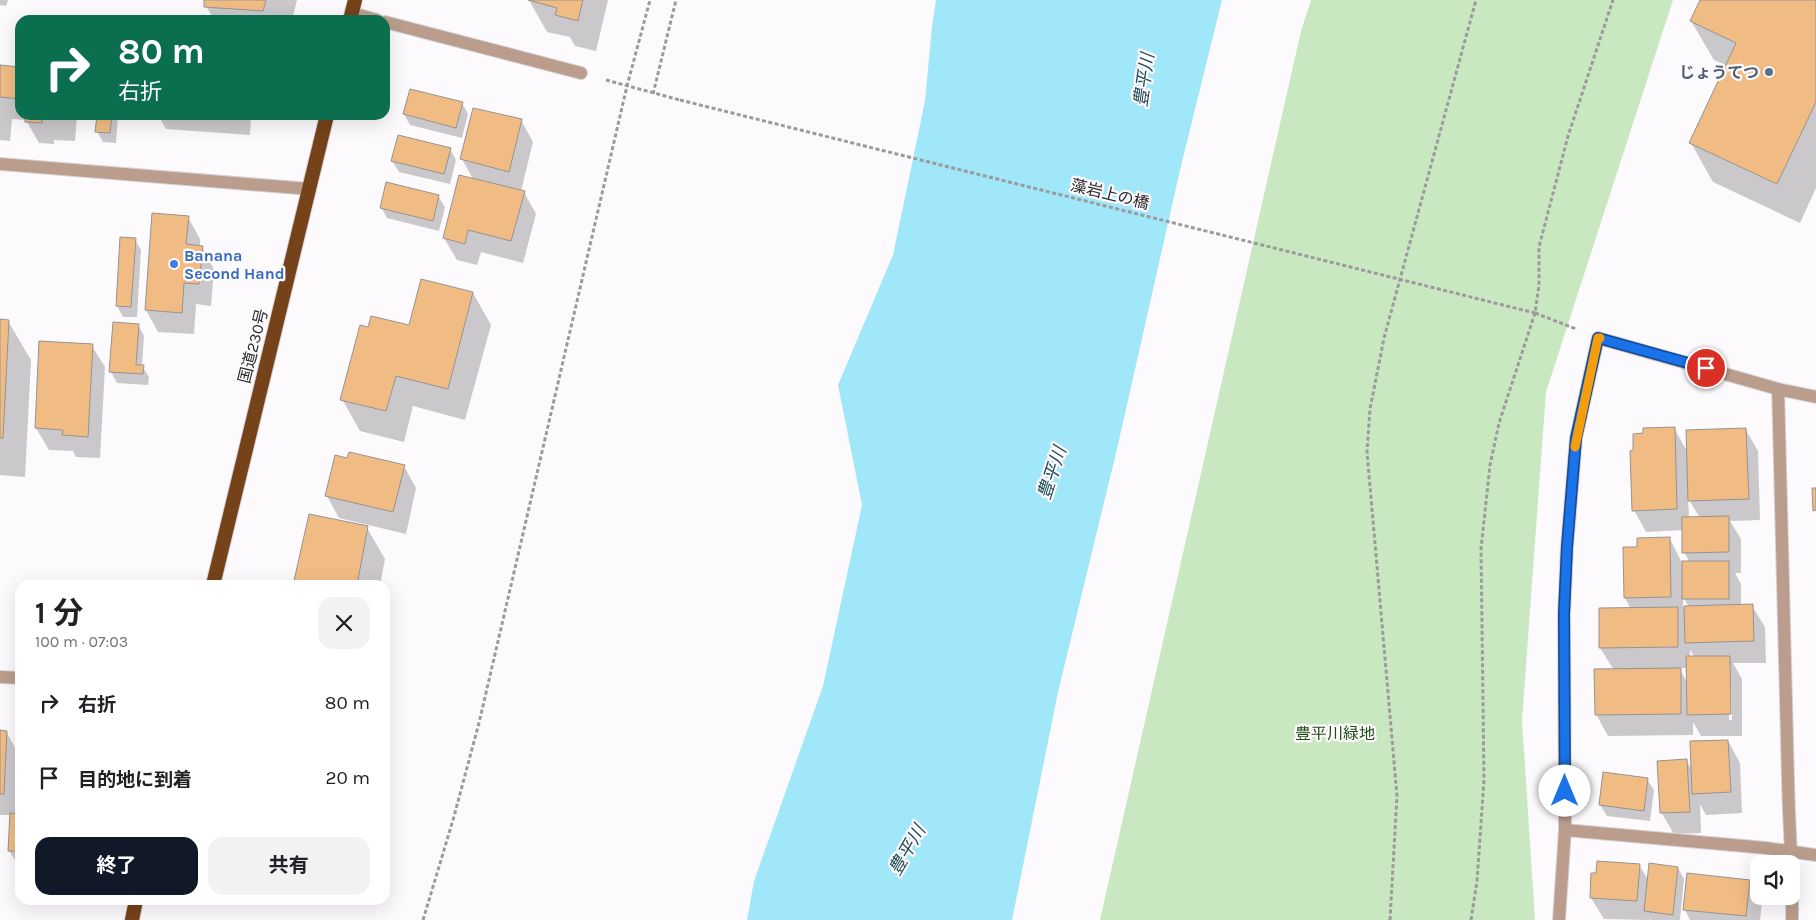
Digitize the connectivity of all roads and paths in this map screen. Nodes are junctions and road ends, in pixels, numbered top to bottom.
1 (650, 0) edge
2 (676, 0) edge
3 (1476, 0) edge
4 (1613, 0) edge
5 (390, 23) edge
6 (581, 73) joint
7 (627, 86) junction
8 (653, 94) junction
9 (326, 120) edge
10 (0, 164) edge
11 (310, 189) junction
12 (1535, 312) junction
13 (1598, 338) junction
14 (1778, 388) junction
15 (1816, 397) edge
16 (214, 580) edge
17 (0, 676) edge
18 (15, 678) edge
19 (1565, 830) junction
20 (1790, 851) junction
21 (1816, 855) edge
22 (135, 905) edge
23 (132, 920) edge
24 (423, 920) edge
25 (1390, 920) edge
26 (1471, 920) edge
27 (1559, 920) edge
28 (1792, 920) edge

1 - 7 path
2 - 8 path
3 - 25 path
4 - 12 path
5 - 6 street
6 - 7 path, 藻岩上の橋
7 - 8 path, 藻岩上の橋
7 - 24 path
8 - 12 path, 藻岩上の橋, bridge
9 - 11 highway, 国道230号
10 - 11 street
11 - 16 highway, 国道230号
12 - 13 path, 藻岩上の橋
12 - 26 path
13 - 14 street
13 - 19 street
14 - 15 street
14 - 20 street
17 - 18 street
19 - 20 street
19 - 27 street
20 - 21 street
20 - 28 street
22 - 23 highway

